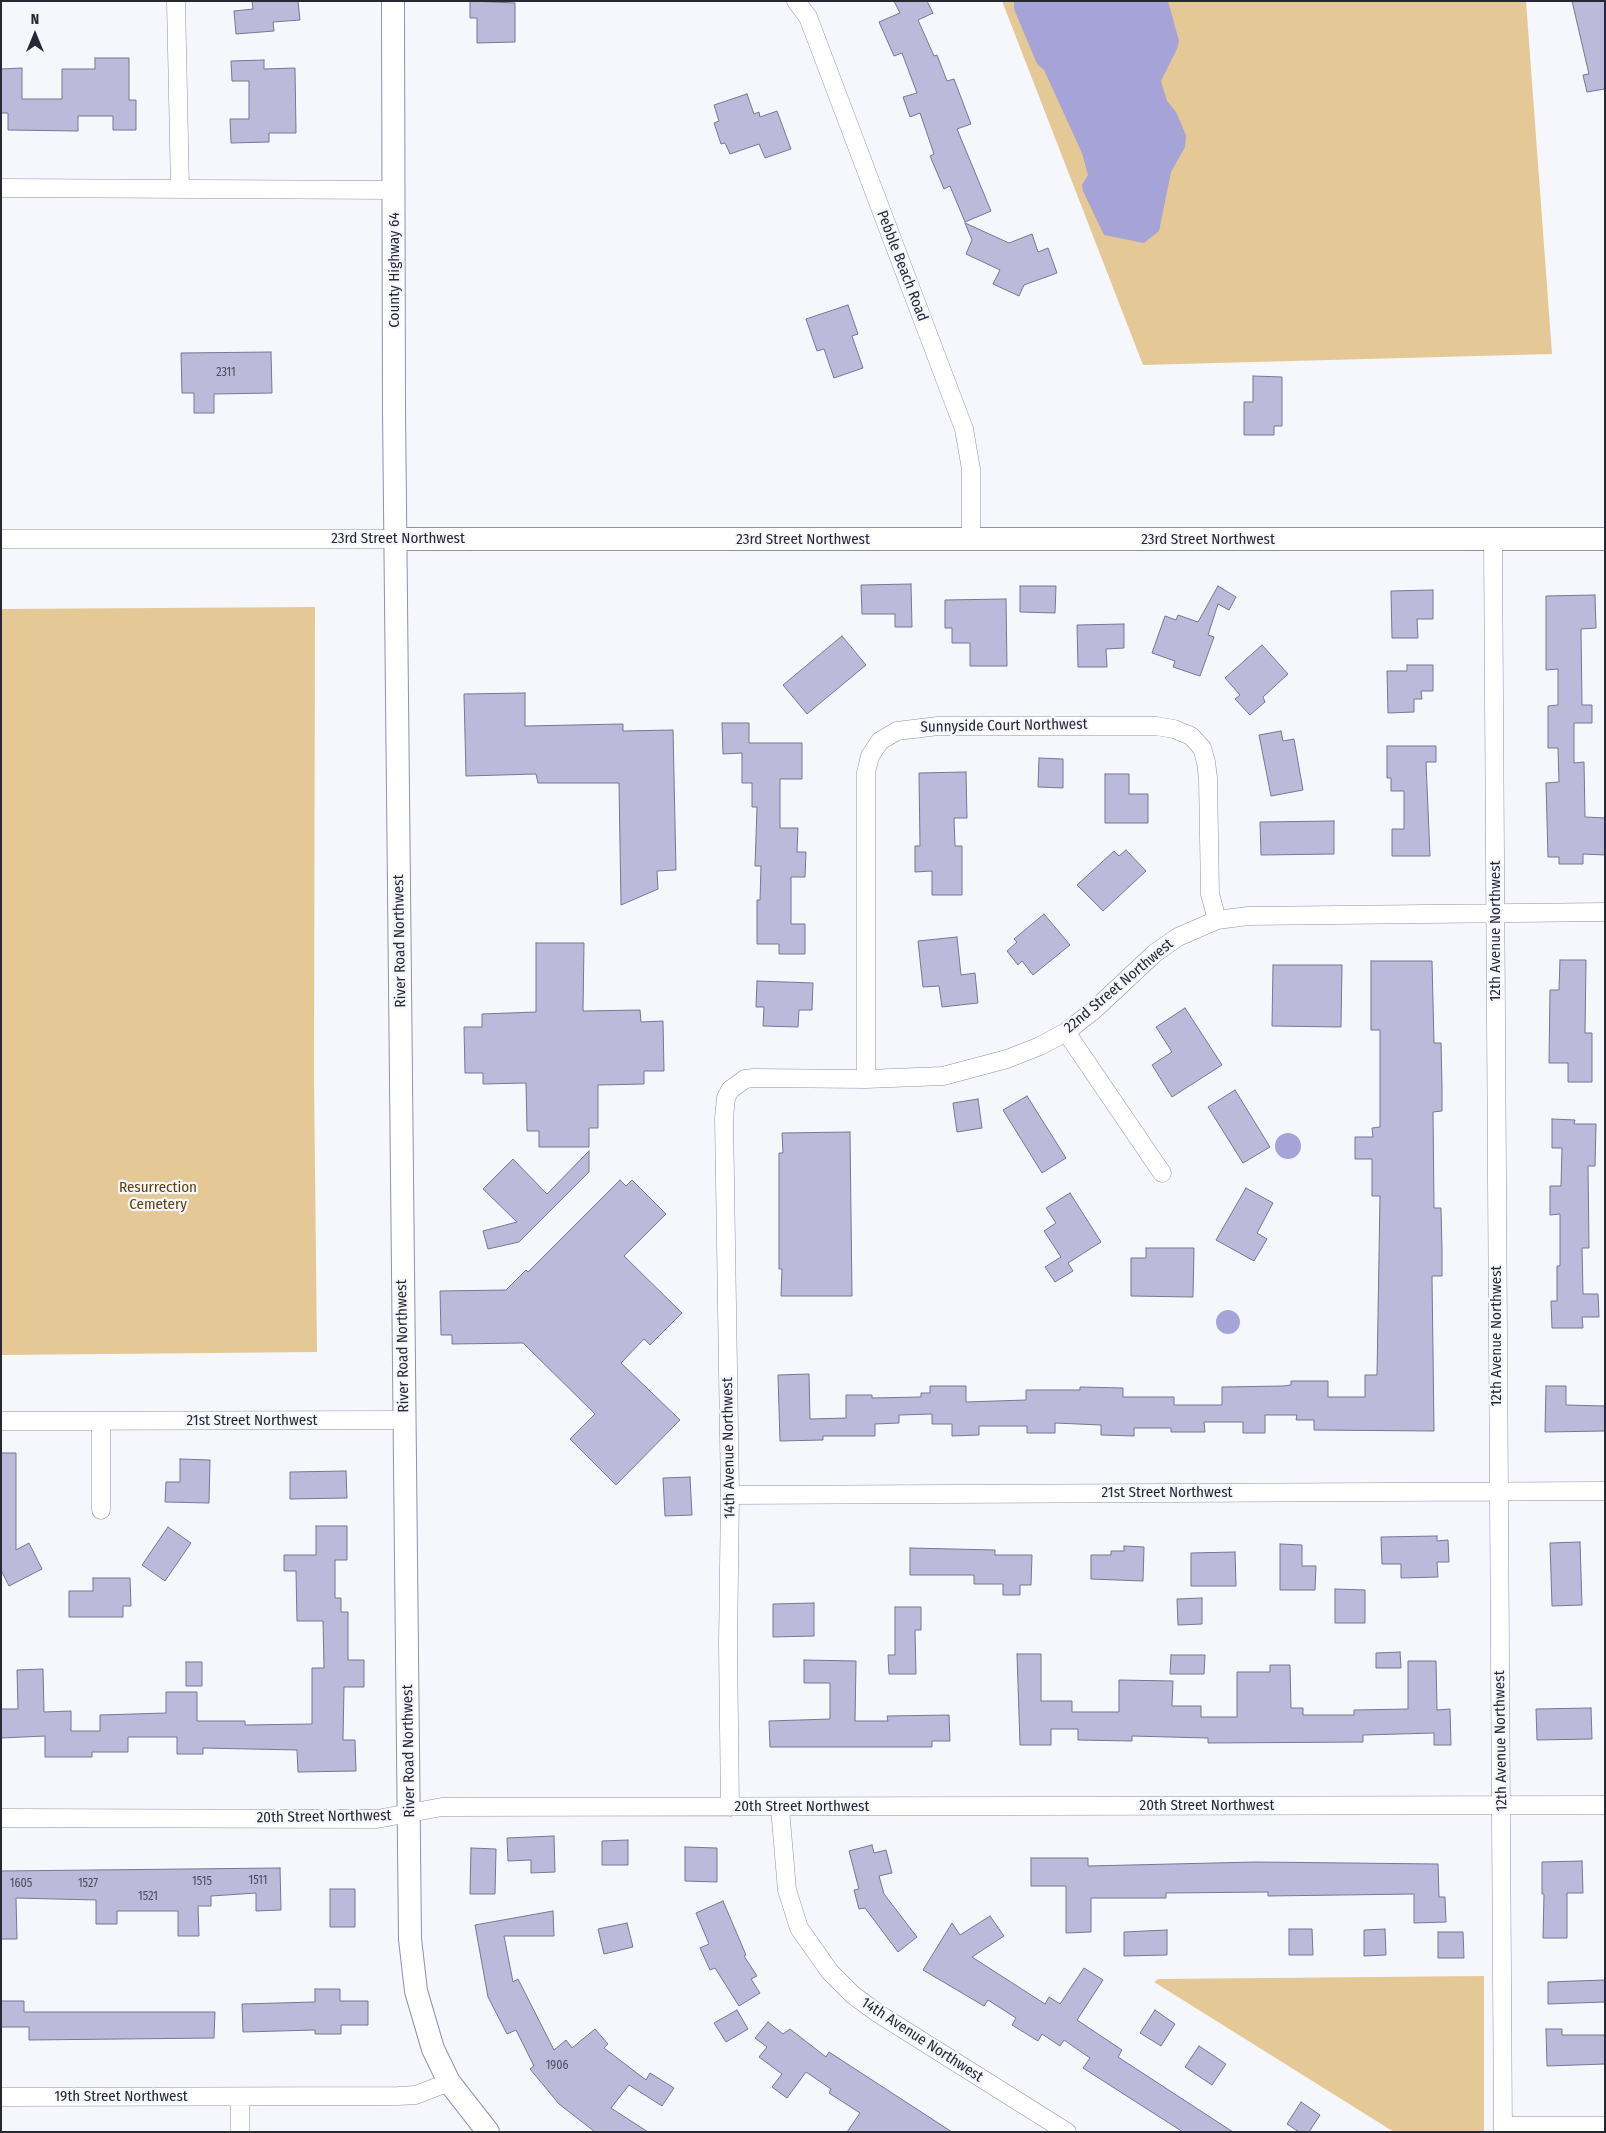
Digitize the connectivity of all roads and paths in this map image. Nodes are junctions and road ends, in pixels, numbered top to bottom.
1 (176, 1) edge
2 (393, 1) edge
3 (796, 1) edge
4 (1, 188) edge
5 (180, 189) junction
6 (395, 190) junction
7 (1, 539) edge
8 (396, 540) junction
9 (971, 540) junction
10 (1493, 540) junction
11 (1605, 540) edge
12 (1605, 912) edge
13 (1497, 913) junction
14 (1217, 920) junction
15 (1066, 1032) junction
16 (866, 1079) junction
17 (730, 1090) joint
18 (1162, 1173) dead end
19 (404, 1420) junction
20 (101, 1421) junction
21 (1, 1422) edge
22 (1605, 1491) edge
23 (1498, 1492) junction
24 (730, 1495) junction
25 (101, 1510) dead end
26 (1502, 1805) junction
27 (1605, 1805) edge
28 (730, 1807) junction
29 (780, 1808) junction
30 (410, 1813) junction
31 (1, 1818) edge
32 (449, 2082) junction
33 (1, 2096) edge
34 (240, 2097) junction
35 (1605, 2126) edge
36 (1503, 2129) edge
37 (240, 2132) edge
38 (488, 2132) edge
39 (1067, 2132) edge

1 - 5 street
2 - 6 street, County Highway 64
3 - 9 street, Pebble Beach Road
4 - 5 street
5 - 6 street
6 - 8 street, County Highway 64
7 - 8 street, 23rd Street Northwest
8 - 9 street, 23rd Street Northwest
8 - 19 street, River Road Northwest
9 - 10 street, 23rd Street Northwest
10 - 11 street, 23rd Street Northwest
10 - 13 street, 12th Avenue Northwest
12 - 13 street, 22nd Street Northwest
13 - 14 street, 22nd Street Northwest
13 - 23 street, 12th Avenue Northwest
14 - 15 street, 22nd Street Northwest
14 - 16 street, Sunnyside Court Northwest
15 - 16 street, 22nd Street Northwest
15 - 18 street
16 - 17 street, 22nd Street Northwest
17 - 24 street, 14th Avenue Northwest
19 - 20 street, 21st Street Northwest
19 - 30 street, River Road Northwest
20 - 21 street, 21st Street Northwest
20 - 25 street
22 - 23 street, 21st Street Northwest
23 - 24 street, 21st Street Northwest
23 - 26 street, 12th Avenue Northwest
24 - 28 street, 14th Avenue Northwest
26 - 27 street, 20th Street Northwest
26 - 29 street, 20th Street Northwest
26 - 36 street, 12th Avenue Northwest
28 - 29 street, 20th Street Northwest
28 - 30 street, 20th Street Northwest
29 - 39 street, 14th Avenue Northwest
30 - 31 street, 20th Street Northwest
30 - 32 street, River Road Northwest
32 - 34 street, 19th Street Northwest
32 - 38 street, River Road Northwest
33 - 34 street, 19th Street Northwest
34 - 37 street
35 - 36 street

